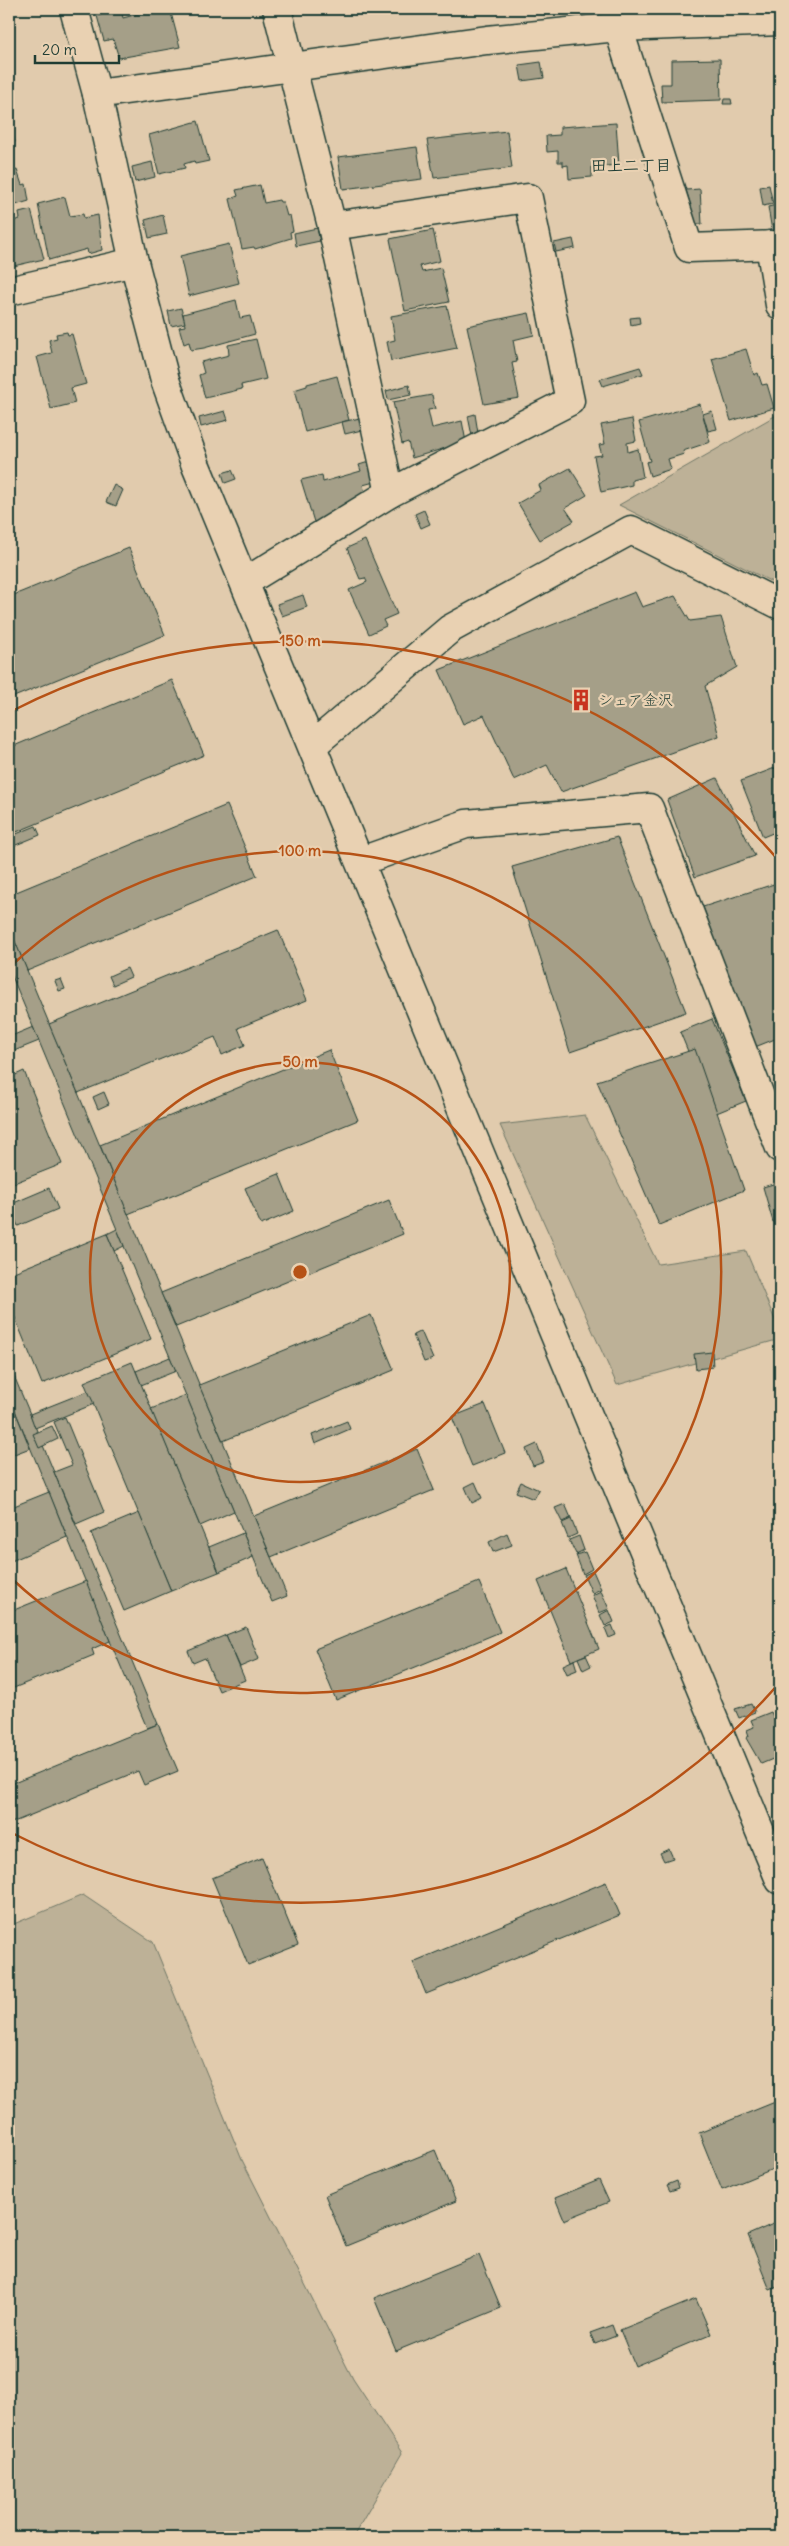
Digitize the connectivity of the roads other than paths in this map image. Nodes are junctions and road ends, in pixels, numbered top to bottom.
1 (74, 9) edge
2 (277, 9) edge
3 (617, 18) edge
4 (780, 21) edge
5 (292, 67) junction
6 (97, 94) junction
7 (332, 226) junction
8 (775, 245) edge
9 (134, 262) junction
10 (9, 290) edge
11 (780, 304) edge
12 (390, 493) junction
13 (245, 582) junction
14 (780, 605) edge
15 (313, 745) junction
16 (361, 862) junction
17 (780, 1148) edge
18 (780, 1880) edge

1 - 6 street
2 - 5 street
3 - 4 street
3 - 5 street
3 - 8 street
5 - 6 street
5 - 7 street
6 - 9 street
7 - 12 street
7 - 12 street
8 - 11 street
9 - 10 street
9 - 13 street
12 - 13 street
13 - 15 street
14 - 15 street
15 - 16 street
16 - 17 street
16 - 18 street

